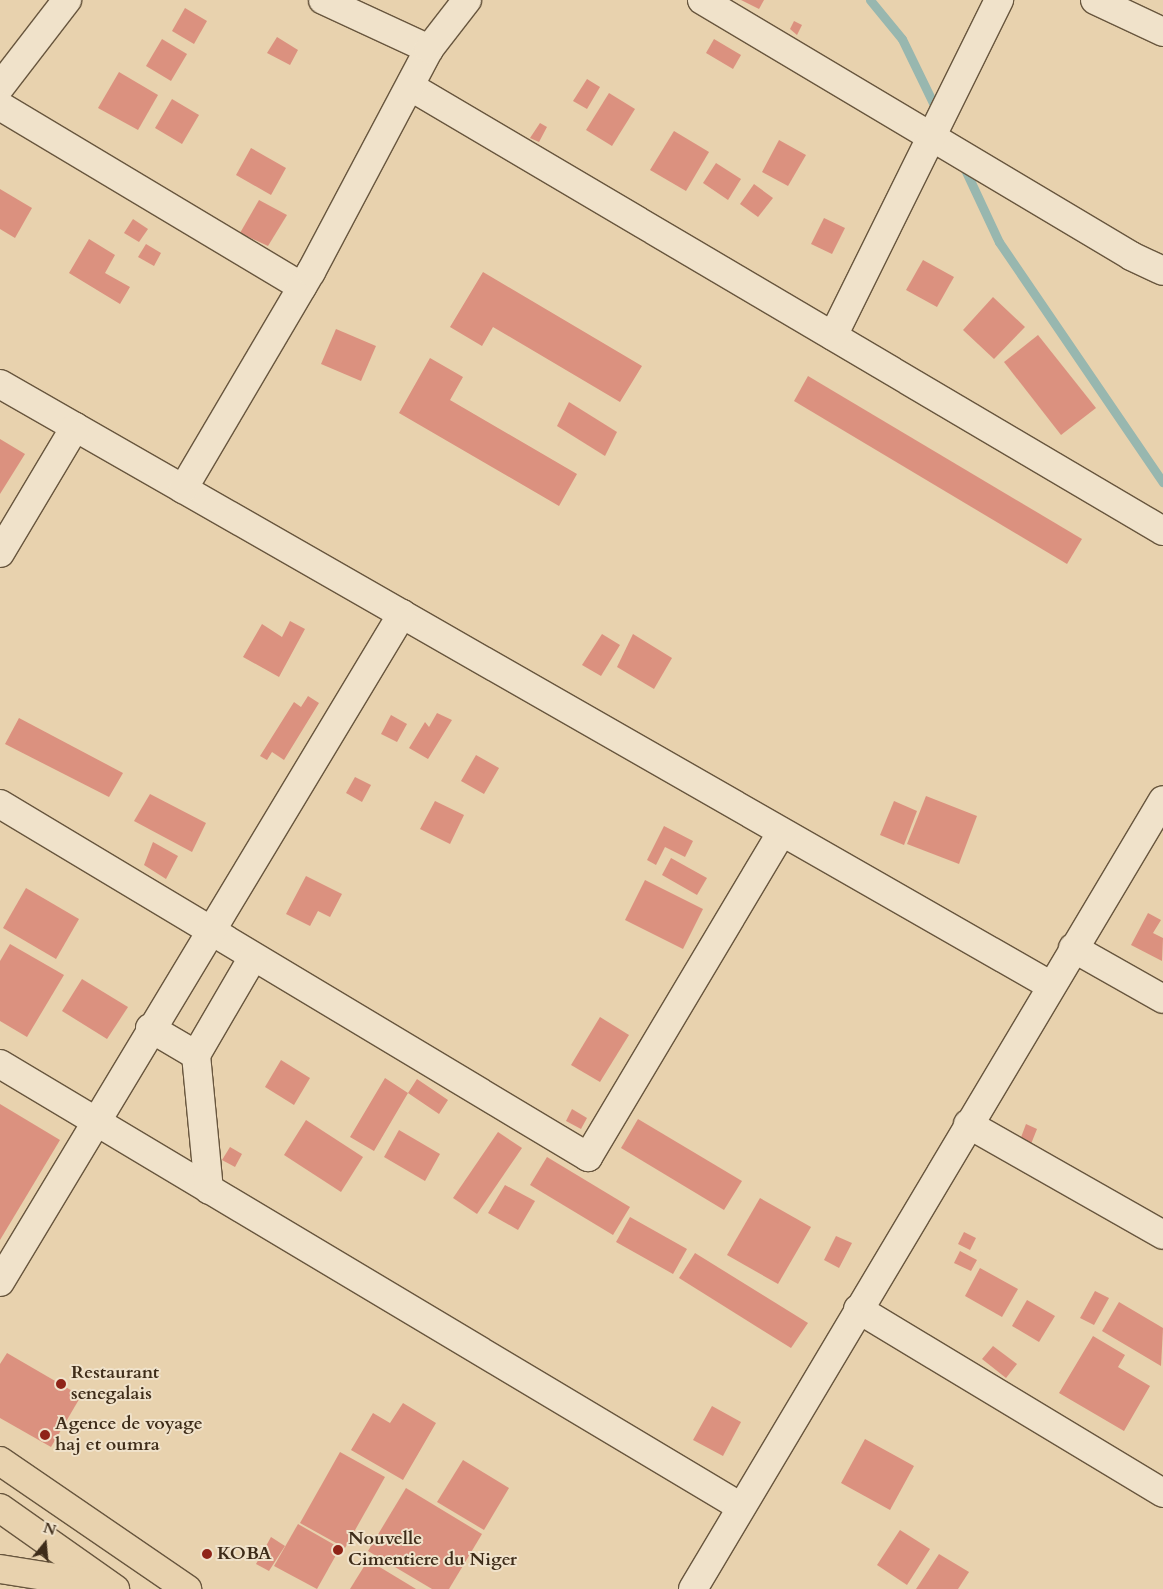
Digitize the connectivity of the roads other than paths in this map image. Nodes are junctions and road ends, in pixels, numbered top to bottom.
1 (67, 0) edge
2 (323, 0) edge
3 (467, 0) edge
4 (702, 0) edge
5 (999, 0) edge
6 (1095, 0) edge
7 (1163, 32) edge
8 (429, 49) junction
9 (0, 87) edge
10 (411, 87) junction
11 (0, 106) edge
12 (931, 137) junction
13 (1163, 271) edge
14 (302, 286) junction
15 (833, 336) junction
16 (0, 384) edge
17 (75, 427) junction
18 (183, 489) junction
19 (1163, 531) edge
20 (0, 553) edge
21 (402, 614) junction
22 (1163, 800) edge
23 (0, 804) edge
24 (782, 832) junction
25 (209, 930) junction
26 (1072, 948) junction
27 (253, 957) junction
28 (1050, 985) junction
29 (1163, 999) edge
30 (150, 1028) junction
31 (196, 1055) junction
32 (0, 1064) edge
33 (93, 1121) junction
34 (968, 1124) junction
35 (209, 1190) junction
36 (1163, 1235) edge
37 (0, 1282) edge
38 (858, 1310) junction
39 (0, 1460) edge
40 (1163, 1493) edge
41 (741, 1507) junction
42 (0, 1508) edge
43 (0, 1569) edge
44 (697, 1587) edge
45 (115, 1589) edge
46 (187, 1589) edge

1 - 9 street
2 - 8 street
3 - 8 street
4 - 12 street
5 - 12 street
6 - 7 street
8 - 10 street
10 - 14 street
10 - 15 street
11 - 14 street
12 - 13 street
12 - 15 street
14 - 18 street
15 - 19 street
16 - 17 street
17 - 18 street
17 - 20 street
18 - 21 street
21 - 24 street
21 - 25 street
22 - 26 street
23 - 25 street
24 - 27 street
24 - 28 street
25 - 27 street
25 - 30 street
26 - 28 street
26 - 29 street
27 - 31 street
28 - 34 street
30 - 31 street
30 - 33 street
31 - 35 street
32 - 33 street
33 - 35 street
33 - 37 street
34 - 36 street
34 - 38 street
35 - 41 street
38 - 40 street
38 - 41 street
39 - 46 main road
41 - 44 street
42 - 45 main road
43 - 45 main road

